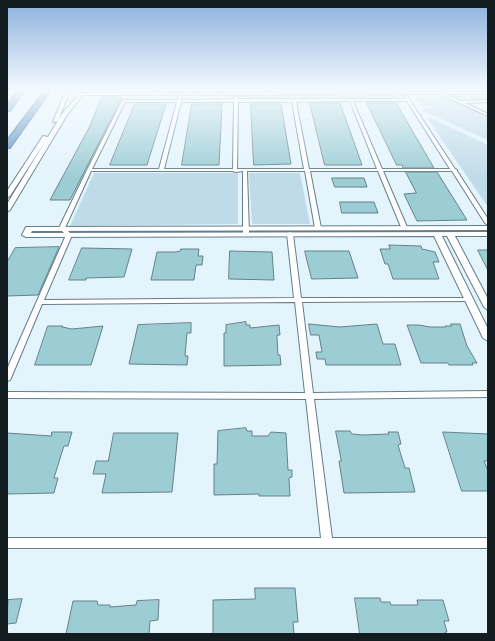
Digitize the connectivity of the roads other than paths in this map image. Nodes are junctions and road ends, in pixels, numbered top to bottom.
1 (26, 120) edge
2 (55, 120) edge
3 (62, 120) edge
4 (114, 120) edge
5 (174, 120) edge
6 (236, 120) edge
7 (298, 120) edge
8 (359, 120) edge
9 (421, 120) edge
10 (7, 146) edge
11 (89, 170) junction
12 (161, 170) junction
13 (308, 170) junction
14 (380, 170) junction
15 (454, 170) junction
16 (235, 171) junction
17 (245, 171) junction
18 (7, 196) edge
19 (7, 210) edge
20 (488, 223) edge
21 (62, 228) junction
22 (318, 228) junction
23 (404, 228) junction
24 (488, 228) edge
25 (246, 231) junction
26 (290, 234) junction
27 (437, 234) junction
28 (450, 234) junction
29 (488, 234) edge
30 (69, 235) junction
31 (469, 299) junction
32 (298, 300) junction
33 (39, 302) junction
34 (487, 302) edge
35 (488, 338) edge
36 (7, 378) edge
37 (488, 394) edge
38 (7, 395) edge
39 (309, 396) junction
40 (7, 542) edge
41 (327, 543) junction
42 (488, 543) edge

1 - 10 highway
2 - 18 street
3 - 19 street
4 - 11 street
5 - 12 street
6 - 16 street
7 - 13 street
8 - 14 street
9 - 15 street
11 - 12 street
11 - 21 street
12 - 16 street
13 - 14 street
13 - 17 street
13 - 22 street
14 - 15 street
14 - 23 street
15 - 20 street
16 - 17 street
17 - 25 street
21 - 25 street
21 - 30 street
21 - 30 street
22 - 23 street
22 - 25 street
23 - 24 street
25 - 26 street
25 - 30 street
26 - 27 street
26 - 32 street
27 - 28 street
27 - 31 street
28 - 29 street
28 - 34 street
30 - 33 street
31 - 32 street
31 - 35 street
32 - 33 street
32 - 39 street
33 - 36 street
37 - 39 street
38 - 39 street
39 - 41 street
40 - 41 street
41 - 42 street

